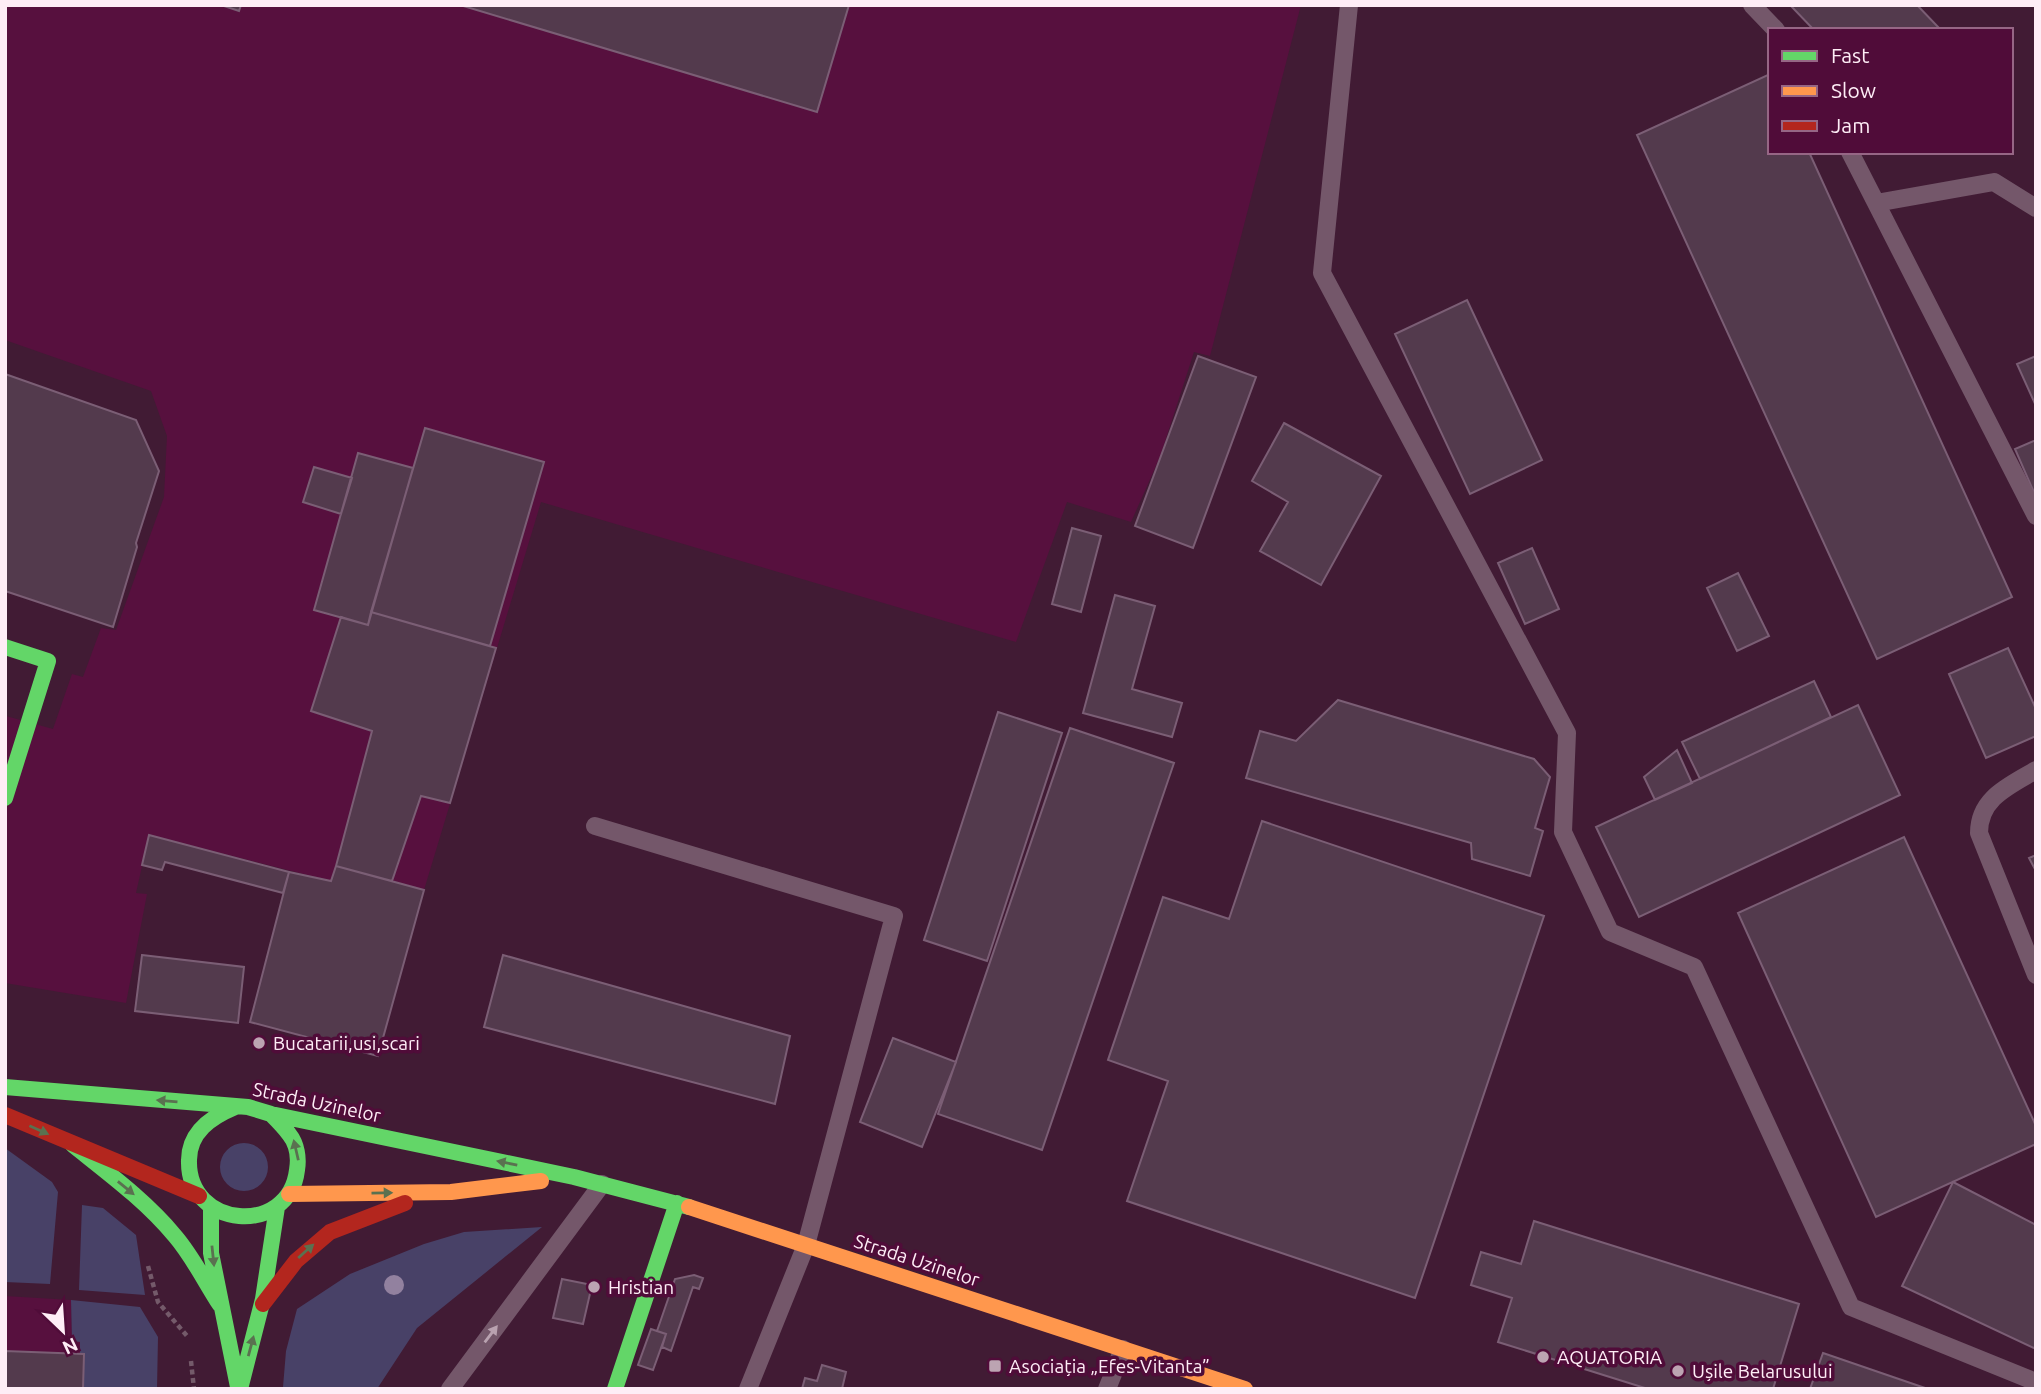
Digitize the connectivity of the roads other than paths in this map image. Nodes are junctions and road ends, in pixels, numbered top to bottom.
1 (1349, 5) edge
2 (1752, 5) edge
3 (1774, 28) edge
4 (1851, 154) edge
5 (1876, 203) junction
6 (2036, 208) edge
7 (2036, 516) edge
8 (5, 647) edge
9 (2036, 770) edge
10 (5, 798) edge
11 (595, 826) dead end
12 (2036, 975) edge
13 (5, 1087) edge
14 (235, 1107) junction
15 (271, 1114) junction
16 (5, 1115) edge
17 (73, 1145) junction
18 (574, 1177) junction
19 (602, 1184) junction
20 (451, 1192) junction
21 (289, 1194) junction
22 (199, 1196) junction
23 (677, 1203) junction
24 (277, 1207) junction
25 (211, 1208) junction
26 (806, 1245) junction
27 (263, 1304) junction
28 (220, 1305) junction
29 (1123, 1349) junction
30 (2036, 1382) edge
31 (239, 1389) edge
32 (450, 1389) edge
33 (615, 1389) edge
34 (748, 1389) edge
35 (1107, 1389) edge
36 (1245, 1389) edge

1 - 30 lane
2 - 3 lane
4 - 5 lane
5 - 6 lane
5 - 7 lane
8 - 10 main road
9 - 12 lane
11 - 26 lane
14 -> 13 main road, Strada Uzinelor
14 - 15 main road, Strada Uzinelor
14 - 22 main road
18 -> 15 main road, Strada Uzinelor
21 -> 15 main road
16 -> 17 main road
17 - 22 main road
17 -> 28 main road
18 - 19 main road, Strada Uzinelor
18 - 20 main road, Strada Uzinelor
19 - 23 main road, Strada Uzinelor
32 -> 19 lane
21 -> 20 main road, Strada Uzinelor
27 -> 20 main road
21 - 24 main road
22 - 25 main road
23 - 26 main road, Strada Uzinelor
23 - 33 main road
24 - 25 main road
24 - 27 main road
25 -> 28 main road
26 - 29 main road, Strada Uzinelor
26 - 34 lane
31 -> 27 main road
28 - 31 main road
29 - 35 lane
29 - 36 main road, Strada Uzinelor

